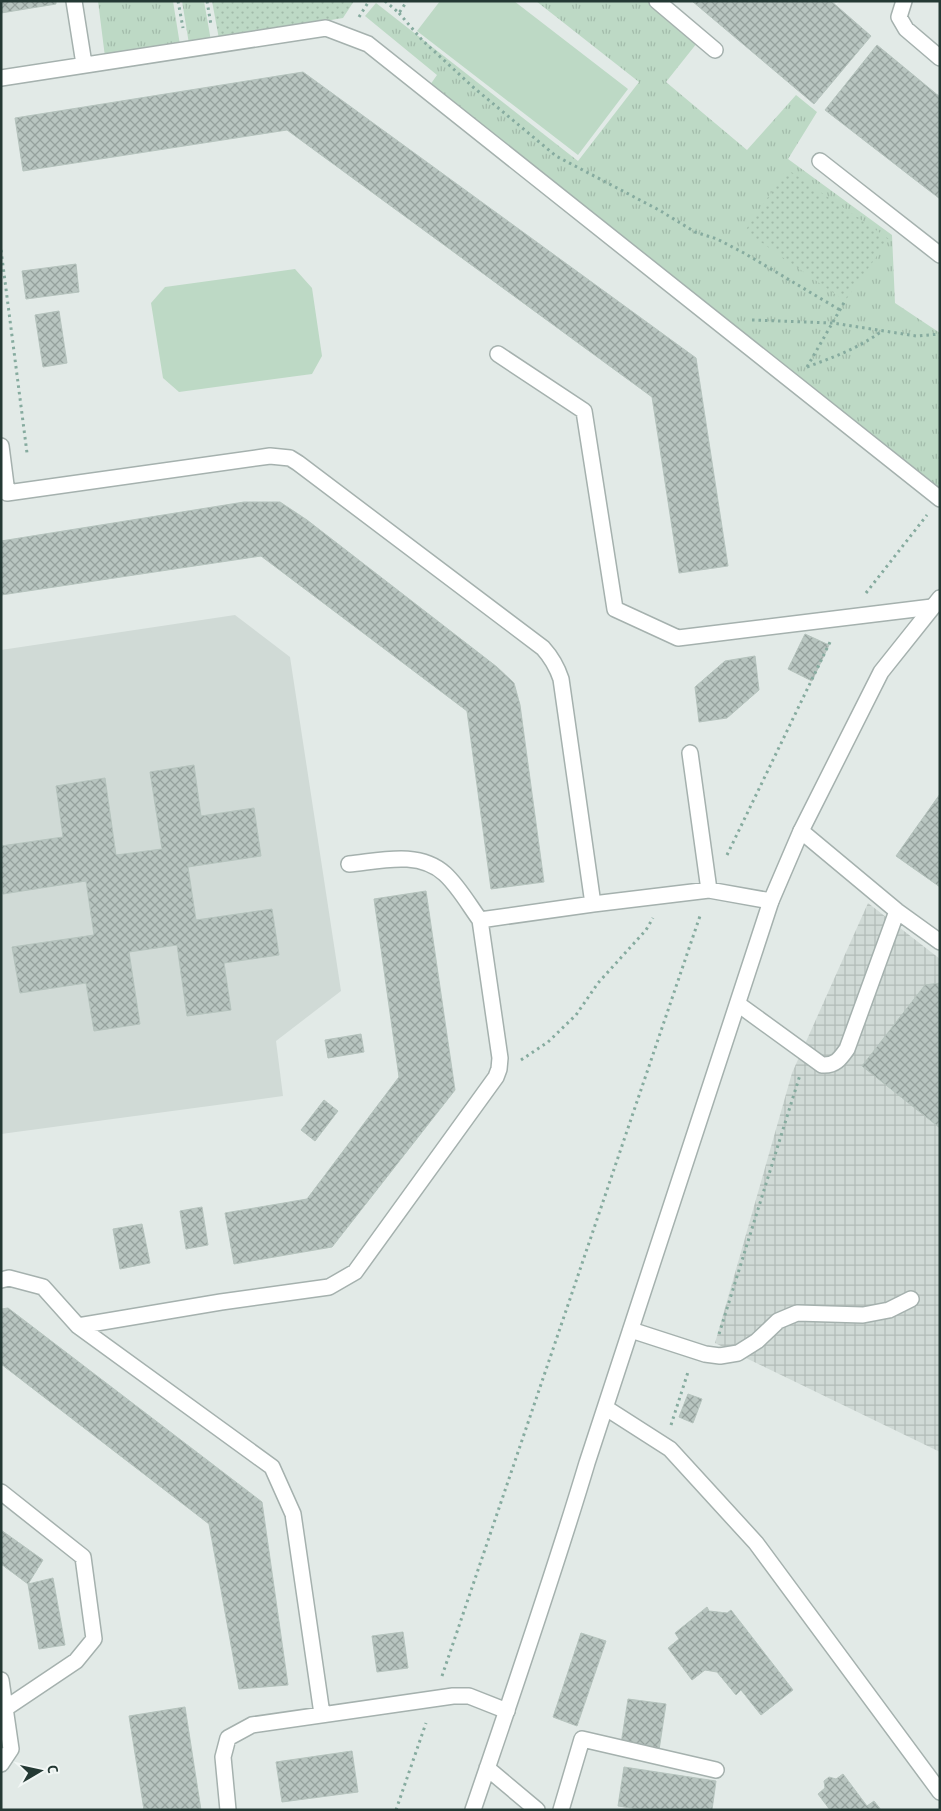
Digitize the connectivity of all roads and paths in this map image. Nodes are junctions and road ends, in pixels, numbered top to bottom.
1 (74, 1) edge
2 (178, 1) edge
3 (385, 1) edge
4 (408, 1) edge
5 (657, 1) edge
6 (904, 1) edge
7 (399, 14) junction
8 (186, 48) junction
9 (715, 50) dead end
10 (940, 58) edge
11 (84, 64) junction
12 (1, 78) edge
13 (820, 161) dead end
14 (1, 250) edge
15 (940, 255) edge
16 (846, 301) dead end
17 (840, 310) junction
18 (714, 318) junction
19 (833, 323) junction
20 (883, 330) junction
21 (940, 334) edge
22 (498, 354) dead end
23 (807, 367) junction
24 (796, 385) junction
25 (1, 446) edge
26 (27, 453) dead end
27 (4, 494) edge
28 (940, 499) edge
29 (936, 602) edge
30 (847, 618) junction
31 (690, 753) dead end
32 (801, 831) junction
33 (349, 864) dead end
34 (709, 890) junction
35 (658, 896) junction
36 (771, 901) junction
37 (594, 904) junction
38 (897, 911) junction
39 (480, 920) junction
40 (940, 942) edge
41 (738, 1004) junction
42 (807, 1054) junction
43 (499, 1069) junction
44 (1, 1280) edge
45 (911, 1299) dead end
46 (78, 1326) junction
47 (631, 1330) junction
48 (705, 1354) junction
49 (606, 1408) junction
50 (664, 1445) junction
51 (1, 1492) edge
52 (1, 1680) edge
53 (434, 1698) junction
54 (6, 1708) junction
55 (507, 1711) junction
56 (322, 1714) junction
57 (1, 1764) edge
58 (487, 1768) junction
59 (716, 1770) dead end
60 (940, 1792) edge
61 (228, 1810) edge
62 (396, 1810) edge
63 (472, 1810) edge
64 (537, 1810) edge
65 (561, 1810) edge

1 - 11 street
2 - 8 path
3 - 7 path
4 - 7 path
5 - 9 street
6 - 10 street
7 - 17 path
8 - 11 street
8 - 18 street
11 - 12 street
13 - 15 street
14 - 26 path
16 - 17 path
17 - 19 path
18 - 19 path
18 - 24 street
19 - 20 path
19 - 23 path
20 - 21 path
20 - 23 path
22 - 30 street
23 - 24 path
24 - 28 street
25 - 27 street
27 - 37 street
28 - 30 path
29 - 30 street
29 - 32 street
30 - 34 path
31 - 34 street
32 - 36 street
32 - 38 street
33 - 39 street
34 - 35 street
34 - 36 street
34 - 53 path
35 - 37 street
35 - 43 path
36 - 41 street
37 - 39 street
38 - 40 street
38 - 42 street
39 - 43 street
41 - 42 street
41 - 47 street
42 - 48 path
43 - 46 street
44 - 46 street
45 - 48 street
46 - 56 street
47 - 48 street
47 - 49 street
48 - 50 path
49 - 50 street
49 - 55 street
50 - 60 street
51 - 54 street
52 - 54 street
53 - 55 street
53 - 56 street
53 - 62 path
54 - 57 street
55 - 58 street
56 - 61 street
58 - 63 street
58 - 64 street
59 - 65 street

